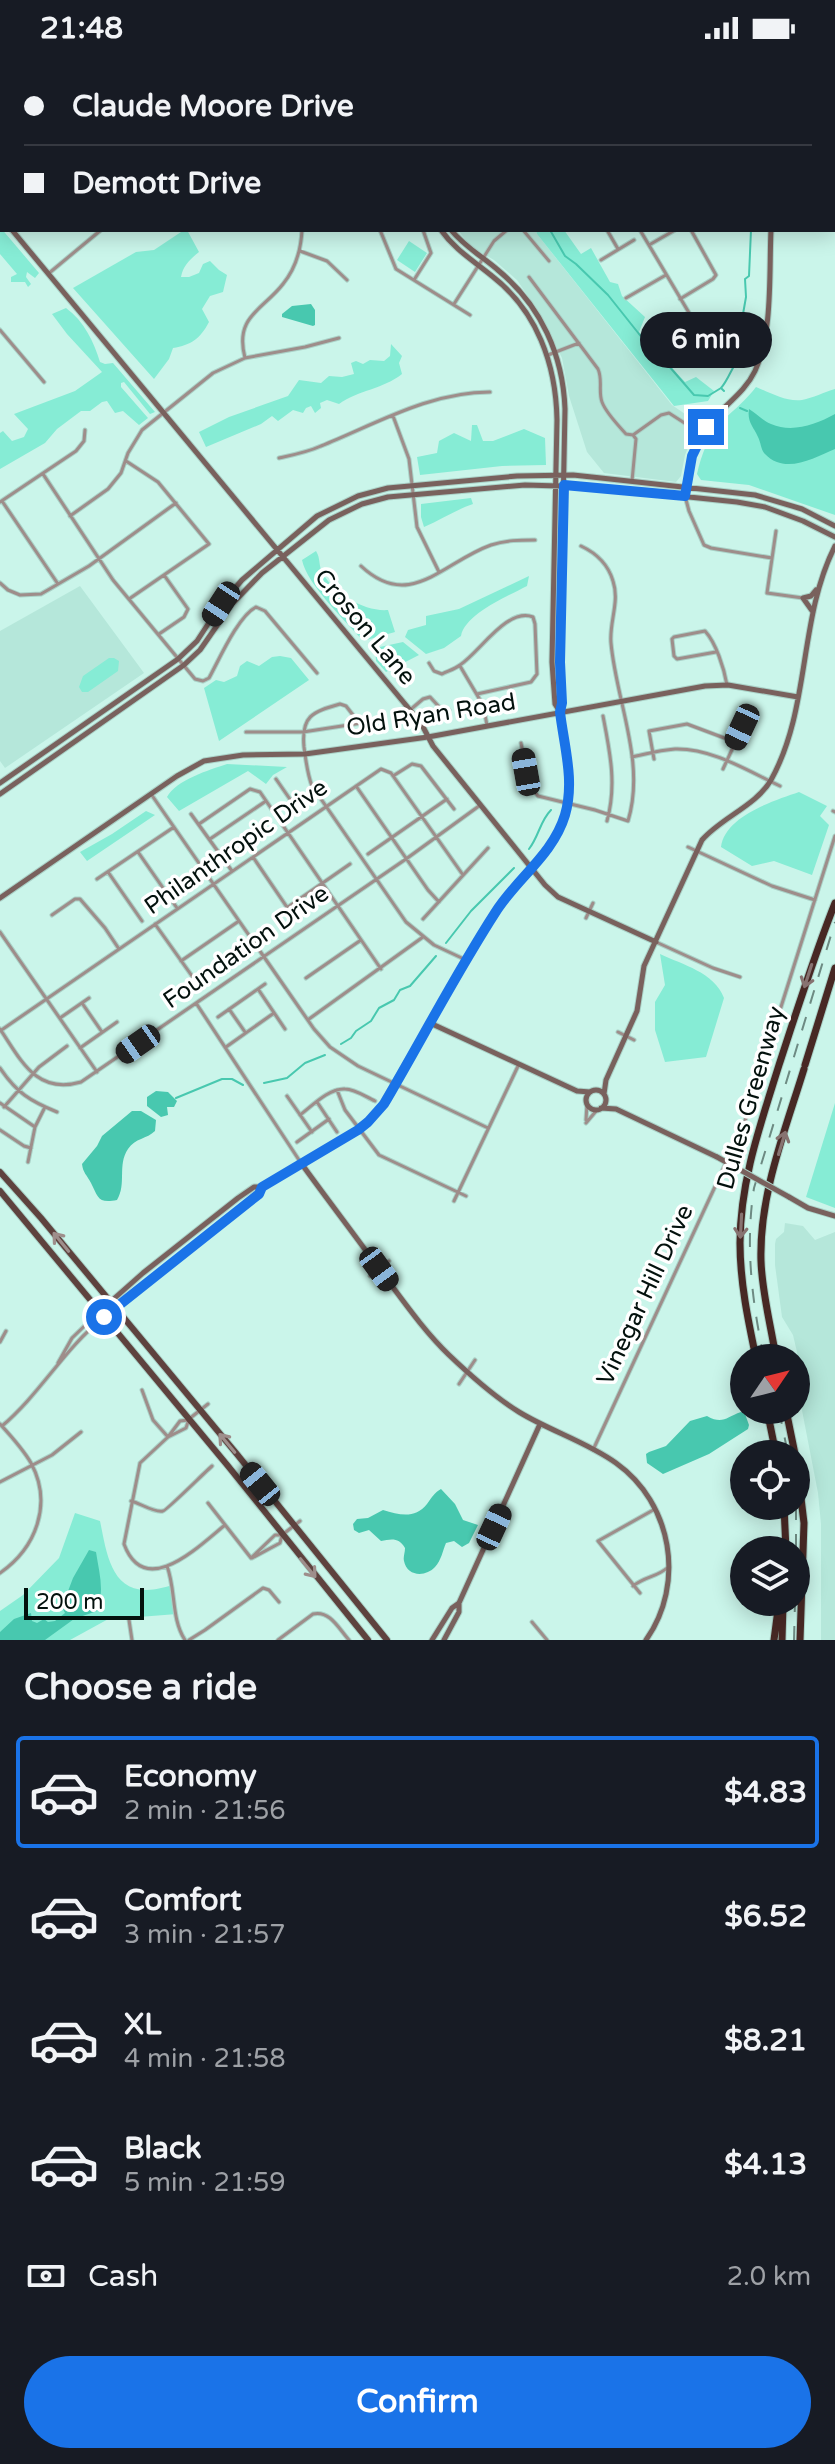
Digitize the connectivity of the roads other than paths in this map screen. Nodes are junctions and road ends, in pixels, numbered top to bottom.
1 (14, 232) edge
2 (99, 232) edge
3 (302, 232) edge
4 (381, 232) edge
5 (424, 232) edge
6 (443, 232) edge
7 (453, 232) edge
8 (505, 232) edge
9 (525, 232) edge
10 (608, 232) edge
11 (641, 232) edge
12 (671, 232) edge
13 (692, 232) edge
14 (771, 232) edge
15 (634, 240) dead end
16 (649, 245) junction
17 (618, 249) junction
18 (300, 251) junction
19 (483, 258) junction
20 (601, 260) dead end
21 (549, 261) dead end
22 (478, 265) junction
23 (48, 274) junction
24 (666, 275) junction
25 (529, 277) dead end
26 (347, 280) dead end
27 (414, 280) junction
28 (626, 298) dead end
29 (680, 299) junction
30 (454, 304) junction
31 (470, 315) dead end
32 (711, 328) dead end
33 (0, 330) edge
34 (339, 338) dead end
35 (579, 343) junction
36 (555, 353) junction
37 (548, 355) junction
38 (245, 358) junction
39 (44, 382) dead end
40 (490, 392) dead end
41 (163, 412) junction
42 (393, 415) junction
43 (85, 430) dead end
44 (702, 434) junction
45 (633, 435) junction
46 (279, 458) dead end
47 (126, 461) junction
48 (43, 474) junction
49 (555, 475) junction
50 (564, 475) junction
51 (632, 481) junction
52 (411, 484) junction
53 (555, 485) junction
54 (564, 485) junction
55 (686, 487) junction
56 (412, 494) junction
57 (685, 496) junction
58 (1, 501) edge
59 (176, 503) junction
60 (70, 516) junction
61 (835, 526) edge
62 (776, 531) dead end
63 (835, 537) edge
64 (535, 540) dead end
65 (581, 546) dead end
66 (835, 546) edge
67 (277, 549) junction
68 (283, 556) junction
69 (772, 558) junction
70 (99, 559) junction
71 (361, 566) dead end
72 (439, 572) junction
73 (164, 575) junction
74 (0, 583) edge
75 (58, 584) junction
76 (818, 586) junction
77 (803, 598) junction
78 (129, 599) junction
79 (813, 612) junction
80 (158, 634) junction
81 (716, 652) junction
82 (178, 659) junction
83 (429, 663) dead end
84 (184, 665) junction
85 (460, 666) junction
86 (317, 673) dead end
87 (727, 685) junction
88 (477, 694) junction
89 (798, 697) junction
90 (622, 701) junction
91 (410, 710) junction
92 (449, 710) dead end
93 (560, 712) junction
94 (749, 713) dead end
95 (603, 716) dead end
96 (381, 720) dead end
97 (360, 724) junction
98 (487, 725) junction
99 (246, 732) dead end
100 (303, 732) junction
101 (428, 737) junction
102 (735, 742) junction
103 (521, 743) dead end
104 (653, 752) junction
105 (305, 754) junction
106 (632, 757) junction
107 (654, 759) dead end
108 (727, 761) junction
109 (723, 769) dead end
110 (393, 776) junction
111 (276, 779) dead end
112 (770, 782) junction
113 (0, 783) edge
114 (356, 786) junction
115 (780, 786) dead end
116 (0, 794) edge
117 (151, 794) junction
118 (447, 799) junction
119 (266, 801) junction
120 (568, 802) junction
121 (294, 805) dead end
122 (480, 805) junction
123 (325, 807) junction
124 (454, 809) dead end
125 (191, 814) dead end
126 (609, 814) junction
127 (421, 817) junction
128 (607, 821) dead end
129 (199, 824) junction
130 (174, 827) junction
131 (288, 833) junction
132 (835, 836) edge
133 (392, 837) junction
134 (436, 838) junction
135 (210, 839) junction
136 (688, 847) dead end
137 (488, 848) dead end
138 (697, 851) junction
139 (138, 852) junction
140 (368, 854) dead end
141 (253, 857) junction
142 (406, 859) junction
143 (350, 864) dead end
144 (531, 869) junction
145 (232, 871) junction
146 (108, 872) junction
147 (463, 875) junction
148 (97, 879) dead end
149 (375, 880) junction
150 (214, 884) junction
151 (323, 884) junction
152 (0, 898) edge
153 (815, 900) junction
154 (439, 902) junction
155 (593, 903) dead end
156 (835, 903) edge
157 (338, 906) junction
158 (288, 907) junction
159 (178, 909) junction
160 (589, 911) junction
161 (52, 915) dead end
162 (586, 918) dead end
163 (295, 919) dead end
164 (423, 919) dead end
165 (142, 921) dead end
166 (239, 921) junction
167 (155, 924) junction
168 (1, 935) edge
169 (423, 937) junction
170 (361, 940) junction
171 (656, 942) junction
172 (119, 949) junction
173 (264, 957) junction
174 (181, 961) junction
175 (466, 961) junction
176 (835, 968) edge
177 (381, 969) junction
178 (740, 977) dead end
179 (306, 978) dead end
180 (197, 983) dead end
181 (265, 984) dead end
182 (258, 989) junction
183 (89, 998) dead end
184 (47, 999) junction
185 (82, 1003) junction
186 (196, 1003) junction
187 (229, 1009) junction
188 (274, 1013) junction
189 (218, 1017) dead end
190 (60, 1018) junction
191 (308, 1020) junction
192 (117, 1022) dead end
193 (430, 1023) junction
194 (285, 1029) dead end
195 (0, 1030) edge
196 (102, 1032) junction
197 (618, 1032) dead end
198 (246, 1033) junction
199 (626, 1036) junction
200 (634, 1040) dead end
201 (67, 1046) dead end
202 (226, 1047) junction
203 (80, 1048) junction
204 (519, 1064) junction
205 (0, 1068) edge
206 (97, 1072) junction
207 (32, 1074) junction
208 (606, 1080) junction
209 (396, 1084) junction
210 (337, 1090) junction
211 (17, 1091) junction
212 (577, 1091) junction
213 (591, 1092) junction
214 (287, 1096) dead end
215 (604, 1096) junction
216 (375, 1101) dead end
217 (317, 1102) junction
218 (587, 1102) junction
219 (2, 1105) edge
220 (45, 1107) junction
221 (599, 1109) junction
222 (616, 1109) junction
223 (57, 1112) dead end
224 (300, 1115) junction
225 (329, 1119) junction
226 (35, 1127) junction
227 (488, 1128) junction
228 (0, 1130) edge
229 (358, 1130) junction
230 (312, 1132) junction
231 (337, 1132) dead end
232 (297, 1142) dead end
233 (31, 1148) junction
234 (28, 1162) dead end
235 (301, 1163) junction
236 (0, 1172) edge
237 (262, 1187) junction
238 (0, 1191) edge
239 (459, 1192) junction
240 (466, 1196) dead end
241 (454, 1201) dead end
242 (835, 1216) edge
243 (164, 1257) junction
244 (389, 1261) dead end
245 (379, 1269) junction
246 (370, 1276) dead end
247 (153, 1277) junction
248 (113, 1305) junction
249 (102, 1314) junction
250 (6, 1331) dead end
251 (0, 1342) edge
252 (754, 1344) edge
253 (774, 1344) edge
254 (475, 1360) dead end
255 (54, 1370) junction
256 (467, 1373) junction
257 (459, 1384) dead end
258 (142, 1390) dead end
259 (208, 1404) dead end
260 (200, 1410) junction
261 (545, 1415) dead end
262 (189, 1419) junction
263 (540, 1424) junction
264 (1, 1425) edge
265 (81, 1432) dead end
266 (168, 1437) junction
267 (593, 1450) junction
268 (32, 1466) junction
269 (212, 1466) dead end
270 (0, 1482) edge
271 (131, 1501) junction
272 (208, 1503) dead end
273 (656, 1508) junction
274 (802, 1520) edge
275 (300, 1521) dead end
276 (225, 1525) junction
277 (293, 1526) junction
278 (282, 1535) junction
279 (251, 1558) junction
280 (669, 1565) junction
281 (167, 1566) junction
282 (0, 1573) edge
283 (657, 1575) junction
284 (633, 1586) junction
285 (668, 1586) junction
286 (640, 1593) dead end
287 (279, 1602) dead end
288 (459, 1603) junction
289 (779, 1616) edge
290 (782, 1616) edge
291 (129, 1620) dead end
292 (532, 1622) dead end
293 (285, 1635) junction
294 (132, 1640) edge
295 (187, 1640) edge
296 (278, 1640) edge
297 (288, 1640) edge
298 (349, 1640) edge
299 (368, 1640) edge
300 (387, 1640) edge
301 (432, 1640) edge
302 (444, 1640) edge
303 (547, 1640) edge
304 (646, 1640) edge
305 (774, 1640) edge
306 (782, 1640) edge
307 (803, 1640) edge

1 - 23 street, Croson Lane
2 - 23 street
3 - 18 street
4 - 27 street
5 - 27 street
6 - 22 street
7 - 19 street
8 - 19 street
9 - 21 street
10 - 17 street
11 - 16 street
12 - 16 street
13 - 29 street
14 - 44 street
15 - 17 street
16 - 24 street
17 - 20 street
18 - 26 street
18 - 38 street
19 - 22 street
19 - 36 street
22 - 30 street
22 - 37 street
23 - 41 street, Croson Lane
24 - 28 street
24 - 29 street
25 - 35 street
27 - 30 street
29 - 32 street
30 - 31 street
33 - 39 street
34 - 38 street
35 - 36 street
35 - 45 street
36 - 37 street
36 - 50 street
37 - 49 street
38 - 41 street
40 - 42 street
41 - 47 street
41 - 67 street, Croson Lane
42 - 46 street
42 - 52 street
43 - 48 street
44 - 45 street
44 - 55 street
45 - 51 street
47 - 59 street
47 - 60 street
48 - 58 street
48 - 60 street
49 - 50 street
49 - 52 street
49 - 53 street
50 - 51 street
50 - 54 street
51 - 55 street
52 - 56 street
52 - 67 street
53 - 54 street
53 - 56 street
53 - 93 street
54 - 57 street
54 - 93 street
55 - 57 street
55 - 61 street
56 - 68 street
56 - 72 street
57 - 63 street
57 - 69 street
58 - 75 street
59 - 70 street
59 - 73 street
60 - 70 street
62 - 69 street
64 - 72 street
65 - 90 street
66 - 76 street
67 - 68 street, Croson Lane
67 - 82 street
68 - 84 street
68 - 91 street, Croson Lane
69 - 77 street
70 - 75 street
70 - 78 street
71 - 72 street
73 - 78 street
73 - 80 street
74 - 75 street
76 - 77 street
76 - 79 street
77 - 79 street
78 - 80 street
79 - 89 street
80 - 82 street
81 - 81 street
81 - 87 street
82 - 84 street
82 - 113 street
83 - 85 street
84 - 86 street
84 - 116 street
85 - 88 street
85 - 88 street
87 - 89 street, Old Ryan Road
87 - 90 street, Old Ryan Road
88 - 98 street
89 - 112 street
90 - 93 street, Old Ryan Road
90 - 106 street
91 - 92 street
91 - 101 street, Croson Lane
93 - 98 street, Old Ryan Road
93 - 120 street
94 - 102 street
95 - 126 street
96 - 97 street
97 - 100 street
97 - 100 street
98 - 101 street, Old Ryan Road
99 - 100 street
100 - 105 street
101 - 105 street, Old Ryan Road
101 - 122 street, Croson Lane
102 - 104 street
102 - 108 street
103 - 120 street
104 - 106 street
104 - 107 street
104 - 108 street
105 - 117 street, Old Ryan Road
105 - 123 street
106 - 126 street
108 - 109 street
108 - 112 street
110 - 114 street, Philanthropic Drive
110 - 118 street
110 - 127 street
111 - 121 street
112 - 115 street
112 - 138 street
114 - 123 street, Philanthropic Drive
114 - 133 street
117 - 130 street
117 - 152 street, Old Ryan Road
118 - 124 street
118 - 127 street
119 - 129 street
119 - 131 street
119 - 135 street
120 - 126 street
120 - 144 street
122 - 134 street, Foundation Drive
122 - 144 street, Croson Lane
123 - 131 street, Philanthropic Drive
123 - 149 street
125 - 129 street
126 - 128 street
127 - 133 street
127 - 134 street
129 - 135 street
130 - 139 street
130 - 150 street
131 - 141 street, Philanthropic Drive
131 - 151 street
132 - 153 street, Vinegar Hill Drive
133 - 140 street
133 - 142 street
134 - 142 street, Foundation Drive
134 - 147 street
135 - 145 street
136 - 138 street
137 - 147 street
138 - 153 street
138 - 171 street
139 - 146 street
139 - 159 street
141 - 145 street, Philanthropic Drive
141 - 158 street
142 - 149 street, Foundation Drive
142 - 154 street
143 - 151 street
144 - 160 street, Croson Lane
144 - 175 street
145 - 150 street, Philanthropic Drive
146 - 148 street
146 - 165 street
147 - 154 street
149 - 157 street, Foundation Drive
149 - 169 street
150 - 159 street, Philanthropic Drive
150 - 166 street
151 - 157 street
151 - 158 street
153 - 267 street, Vinegar Hill Drive
154 - 164 street
155 - 160 street
156 -> 252 highway, Dulles Greenway
157 - 170 street
157 - 173 street, Foundation Drive
158 - 163 street
159 - 167 street, Philanthropic Drive
160 - 162 street
160 - 171 street, Croson Lane
161 - 172 street
166 - 173 street
166 - 174 street
167 - 172 street, Philanthropic Drive
167 - 174 street
168 - 184 street
169 - 175 street
169 - 177 street
170 - 177 street
170 - 179 street
171 - 178 street, Croson Lane
171 - 199 street
172 - 184 street, Philanthropic Drive
173 - 186 street, Foundation Drive
173 - 191 street
174 - 180 street
175 - 193 street
253 -> 176 highway, Dulles Greenway
177 - 191 street
181 - 182 street
182 - 187 street
182 - 188 street
183 - 185 street
184 - 190 street
184 - 195 street, Philanthropic Drive
185 - 190 street
185 - 196 street
186 - 202 street
186 - 206 street, Foundation Drive
187 - 189 street
187 - 198 street
188 - 194 street
188 - 198 street
190 - 203 street
191 - 209 street
192 - 196 street
193 - 204 street
193 - 209 street
195 - 207 street
196 - 203 street
197 - 199 street
198 - 202 street
199 - 200 street
199 - 208 street
201 - 207 street
202 - 235 street
203 - 206 street
204 - 212 street
204 - 227 street
205 - 211 street
206 - 207 street, Foundation Drive
207 - 211 street
208 - 213 street
208 - 215 street
209 - 227 street
209 - 229 street
210 - 216 street
210 - 217 street
210 - 229 street
211 - 219 street
211 - 220 street
212 - 213 street
212 - 218 street
213 - 215 street
213 - 218 street
214 - 224 street
215 - 221 street
215 - 222 street
217 - 224 street
217 - 225 street
218 - 221 street
218 - 221 street
219 - 226 street
220 - 223 street
220 - 226 street
221 - 222 street
222 - 242 street, bridge
224 - 230 street
225 - 230 street
225 - 231 street
226 - 233 street
227 - 239 street
228 - 233 street
229 - 235 street
229 - 239 street
230 - 232 street
233 - 234 street
235 - 237 street
235 - 245 street
248 -> 236 main road
237 - 243 street
237 - 247 street
238 - 249 main road
239 - 240 street
239 - 241 street
243 - 247 street
243 - 248 street
244 - 245 street
245 - 246 street
245 - 256 street
247 - 248 street
248 - 249 street
248 - 260 main road
249 - 255 street
249 - 255 street
249 - 262 main road
250 - 251 street
254 - 256 street
255 - 264 street
256 - 257 street
256 - 263 street
258 - 266 street
259 - 260 street
260 - 262 street
277 -> 260 main road
261 - 263 street
262 - 266 street
262 - 266 street
262 - 278 main road
263 - 267 street
263 - 288 street
264 - 268 street
265 - 268 street
266 - 271 street
267 - 273 street
268 - 270 street
268 - 282 street
269 - 271 street
271 - 281 street
272 - 276 street
273 - 280 street
273 - 284 street
274 - 307 highway
275 - 277 street
276 - 279 street
276 - 281 street
277 - 278 street
277 - 300 main road
278 - 279 street
278 - 279 street
278 -> 299 main road
280 - 283 street
280 - 285 street
281 - 295 street
283 - 284 street
283 - 285 street
284 - 286 street
285 - 304 street
287 - 295 street
288 - 301 street
288 - 302 street
289 - 305 highway
290 - 306 highway
291 - 294 street
292 - 303 street
293 - 296 street
293 - 297 street
293 - 298 street

